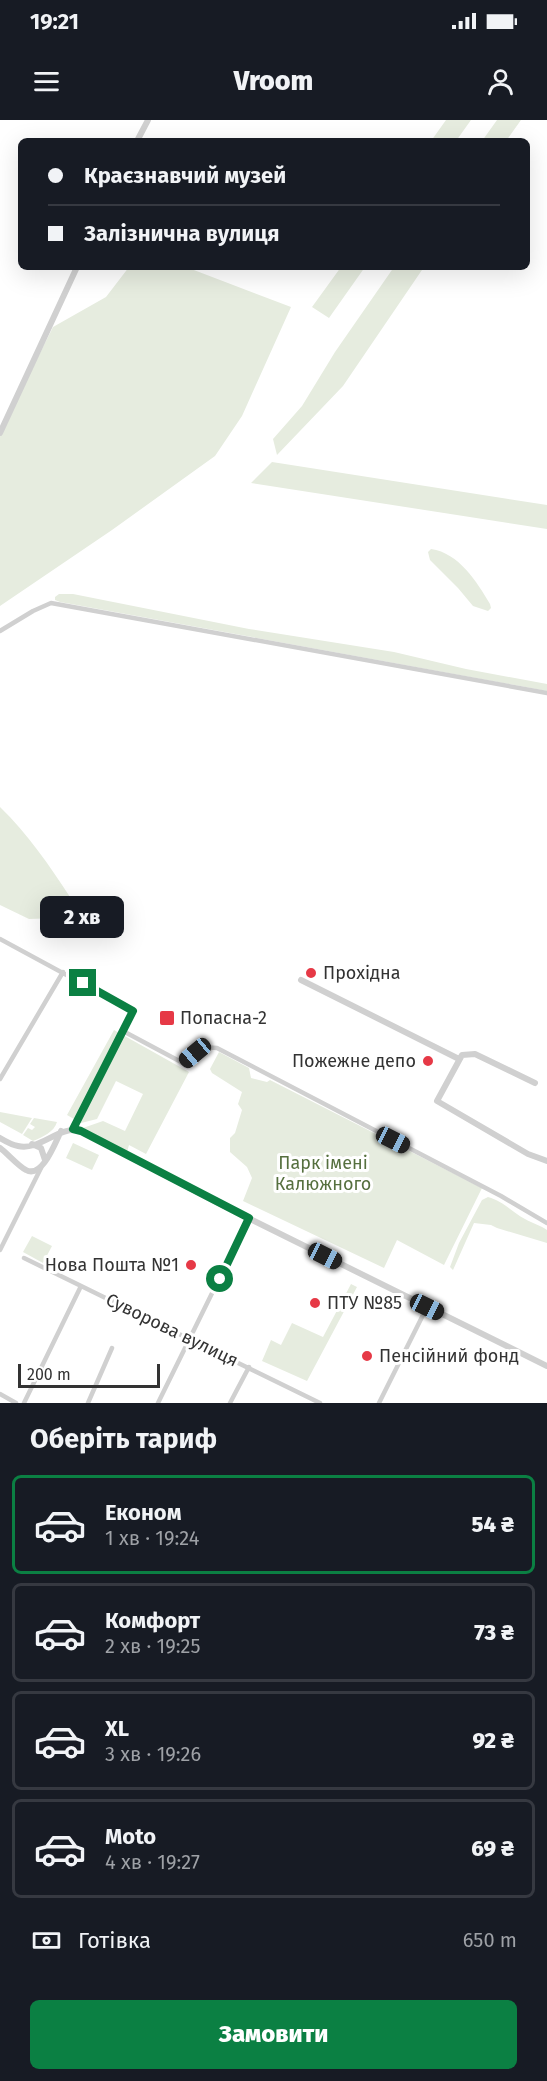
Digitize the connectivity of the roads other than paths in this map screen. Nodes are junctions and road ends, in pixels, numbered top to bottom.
1 (148, 120) edge
2 (139, 138) edge
3 (76, 270) edge
4 (0, 433) edge
5 (0, 631) edge
6 (547, 693) edge
7 (1, 941) edge
8 (63, 972) junction
9 (301, 980) dead end
10 (123, 1031) junction
11 (459, 1059) junction
12 (0, 1079) edge
13 (535, 1083) dead end
14 (73, 1129) junction
15 (62, 1131) junction
16 (0, 1138) edge
17 (29, 1145) junction
18 (0, 1148) edge
19 (45, 1160) junction
20 (547, 1161) edge
21 (20, 1164) junction
22 (41, 1168) junction
23 (30, 1172) junction
24 (36, 1178) junction
25 (249, 1218) junction
26 (547, 1223) edge
27 (0, 1250) edge
28 (24, 1258) dead end
29 (81, 1286) junction
30 (427, 1307) junction
31 (190, 1339) junction
32 (112, 1348) dead end
33 (547, 1366) edge
34 (249, 1367) junction
35 (0, 1394) edge
36 (307, 1397) junction
37 (16, 1403) edge
38 (24, 1403) edge
39 (88, 1403) edge
40 (158, 1403) edge
41 (230, 1403) edge
42 (304, 1403) edge
43 (320, 1403) edge
44 (379, 1403) edge

1 - 2 street
3 - 4 street
5 - 6 street
7 - 8 street
8 - 10 street
8 - 12 street
9 - 11 street
10 - 14 street
10 - 26 street
11 - 13 street
11 - 20 street
14 - 15 street
14 - 25 street
15 - 17 street
15 - 19 street
16 - 17 street
17 - 19 street
17 - 21 street
18 - 21 street
19 - 22 street
21 - 23 street
22 - 23 street
22 - 24 street
23 - 24 street
24 - 27 street
25 - 30 street
25 - 31 street
28 - 29 street, Суворова вулиця
29 - 31 street, Суворова вулиця
29 - 38 street
30 - 33 street
30 - 44 street
31 - 34 street, Суворова вулиця
31 - 40 street
32 - 39 street
34 - 36 street, Суворова вулиця
34 - 41 street
35 - 37 street
36 - 42 street
36 - 43 street, Суворова вулиця

